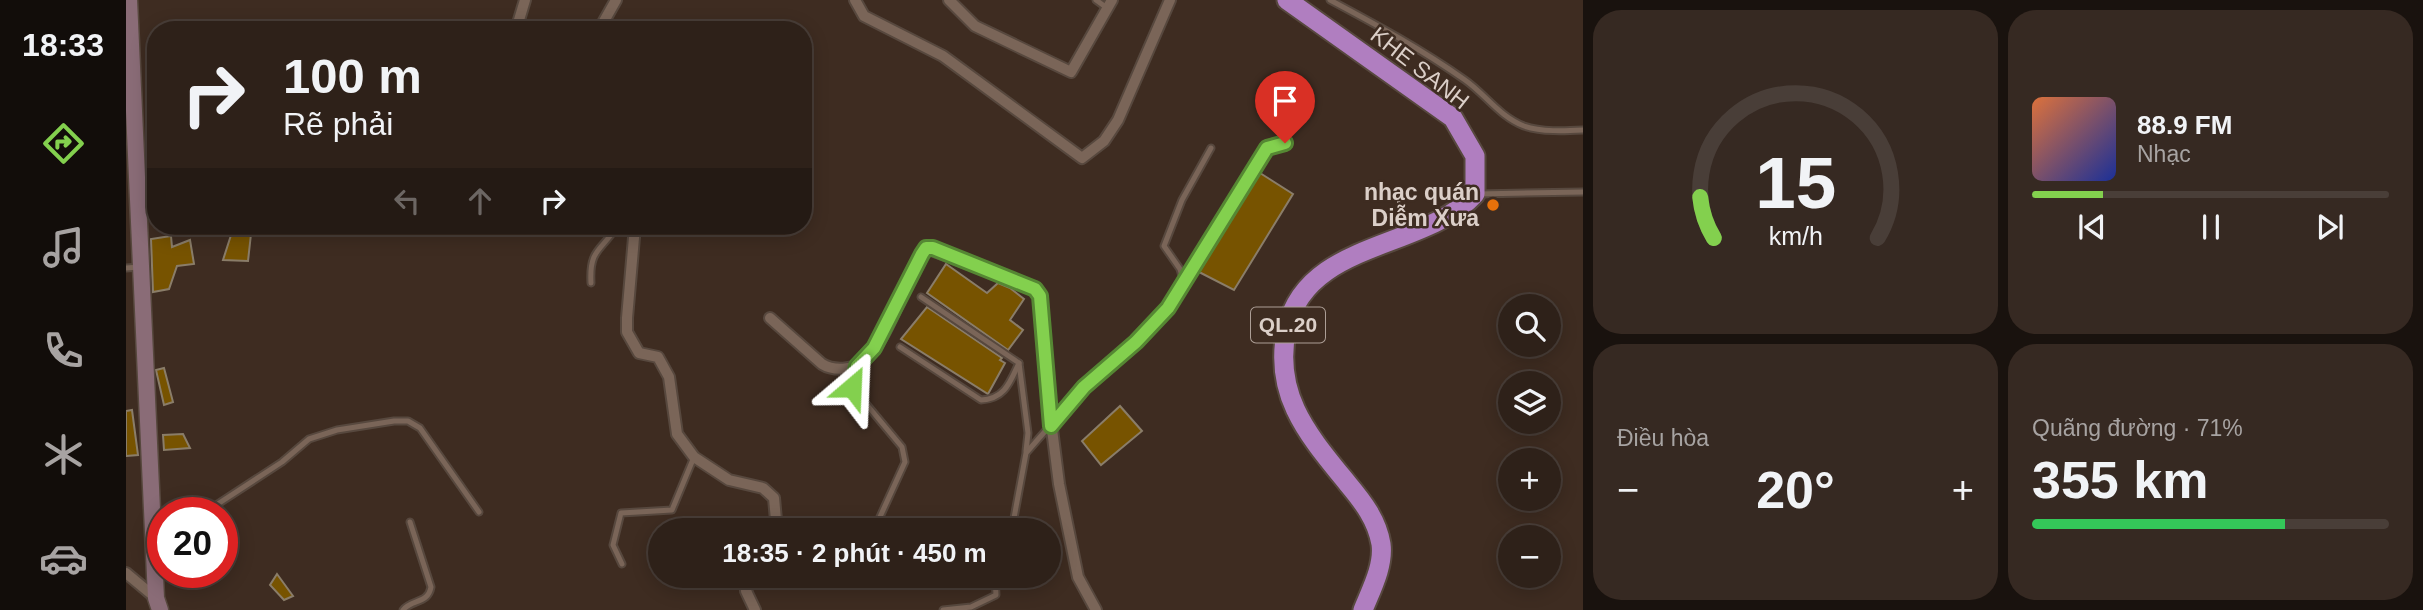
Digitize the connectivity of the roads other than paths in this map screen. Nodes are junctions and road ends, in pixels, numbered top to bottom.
1 (129, 0) edge
2 (525, 0) edge
3 (616, 0) edge
4 (855, 0) edge
5 (949, 0) edge
6 (1096, 0) edge
7 (1170, 0) edge
8 (1287, 0) edge
9 (1330, 0) edge
10 (1109, 4) edge
11 (519, 21) edge
12 (604, 21) edge
13 (128, 54) edge
14 (129, 96) edge
15 (1583, 130) edge
16 (1285, 143) dead end
17 (1211, 148) dead end
18 (1583, 192) edge
19 (1475, 194) junction
20 (609, 235) edge
21 (634, 235) edge
22 (133, 268) edge
23 (591, 283) dead end
24 (1184, 283) junction
25 (921, 297) dead end
26 (770, 318) dead end
27 (900, 347) dead end
28 (1019, 363) junction
29 (857, 366) junction
30 (1051, 426) junction
31 (1026, 453) junction
32 (694, 457) junction
33 (155, 497) edge
34 (228, 497) edge
35 (479, 512) dead end
36 (776, 518) edge
37 (880, 518) edge
38 (1014, 518) edge
39 (410, 522) dead end
40 (622, 564) dead end
41 (126, 573) edge
42 (747, 588) edge
43 (996, 588) edge
44 (158, 604) edge
45 (403, 610) edge
46 (755, 610) edge
47 (943, 610) edge
48 (1096, 610) edge
49 (1363, 610) edge

1 - 13 street
2 - 11 street
3 - 12 street
4 - 7 street
5 - 10 street
6 - 10 lane
8 - 19 highway, KHE SANH
9 - 15 lane
13 - 14 street
14 - 22 street
16 - 24 lane
17 - 24 lane
18 - 19 lane
19 - 49 highway, QL.20
20 - 23 lane
21 - 32 street
22 - 33 street
24 - 30 lane
25 - 28 lane
26 - 29 street
27 - 28 lane
28 - 31 lane
29 - 30 street
29 - 37 lane
30 - 31 lane
30 - 48 street
31 - 38 lane
32 - 36 street
32 - 40 lane
34 - 35 lane
39 - 45 lane
41 - 44 street
42 - 46 street
43 - 47 lane

